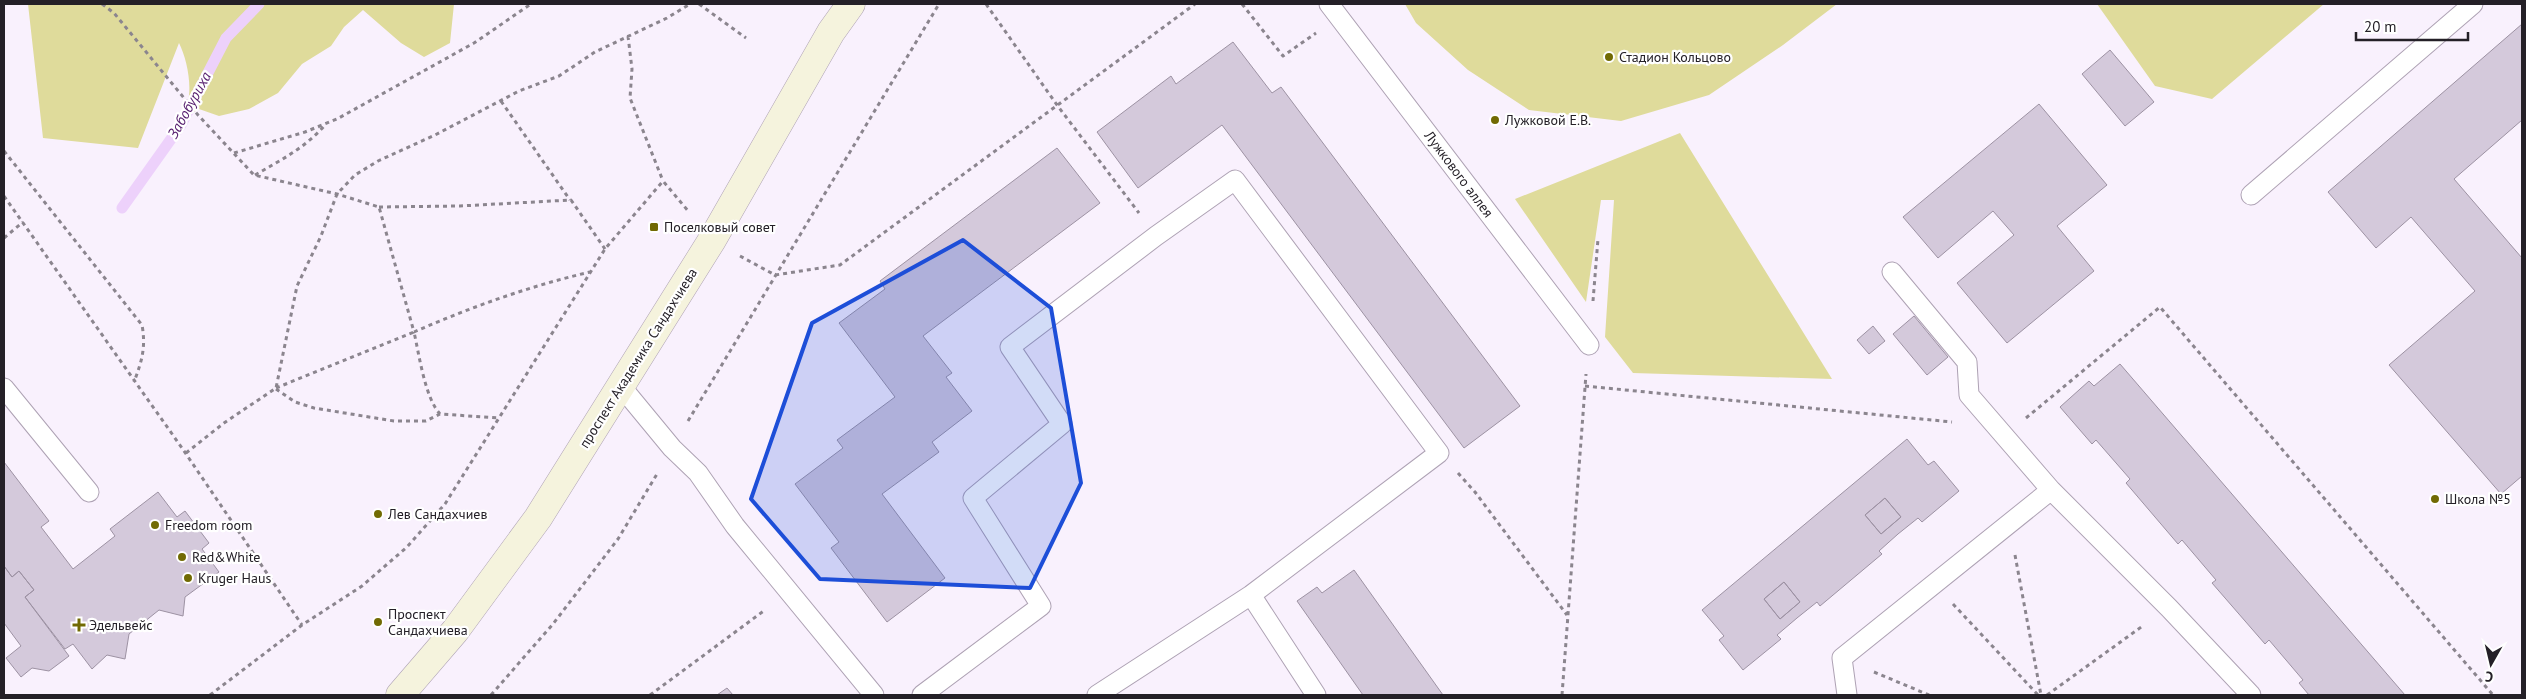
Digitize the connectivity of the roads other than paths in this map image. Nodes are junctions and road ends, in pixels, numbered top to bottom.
1 (851, 4) edge
2 (2473, 4) edge
3 (1334, 10) edge
4 (2251, 195) dead end
5 (1892, 272) dead end
6 (1589, 345) road end
7 (620, 385) junction
8 (4, 388) edge
9 (2051, 490) junction
10 (89, 492) dead end
11 (1250, 595) junction
12 (400, 695) edge
13 (874, 695) edge
14 (922, 695) edge
15 (1097, 695) edge
16 (1316, 695) edge
17 (1846, 695) edge
18 (2250, 695) edge

1 - 7 main road, проспект Академика Сандахчиева
2 - 4 lane
3 - 6 lane, Лужкового аллея
5 - 9 lane
7 - 12 main road, проспект Академика Сандахчиева
7 - 13 lane
8 - 10 lane
9 - 17 lane
9 - 18 lane
11 - 14 lane
11 - 15 lane
11 - 16 lane

